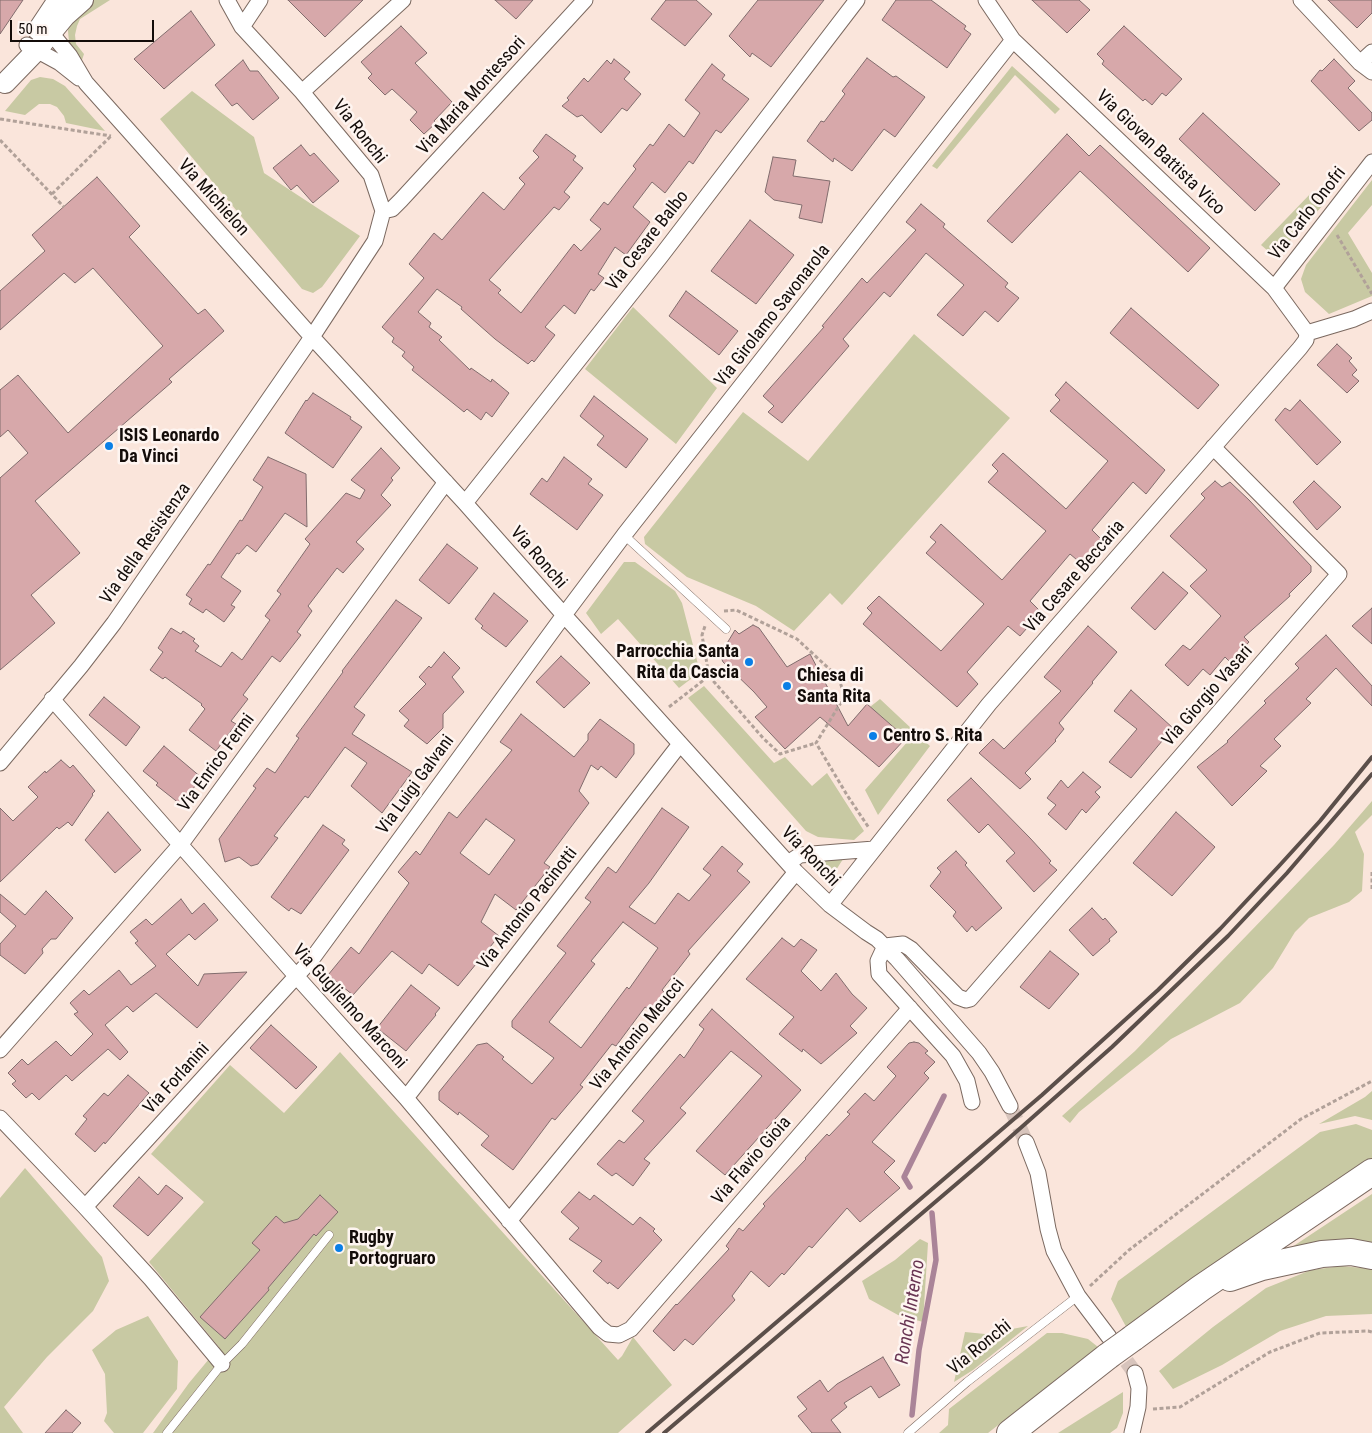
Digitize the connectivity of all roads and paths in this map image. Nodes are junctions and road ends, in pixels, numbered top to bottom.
1 (58, 0) edge
2 (83, 0) edge
3 (227, 0) edge
4 (260, 0) edge
5 (403, 0) edge
6 (585, 0) edge
7 (857, 0) edge
8 (986, 0) edge
9 (1304, 1) edge
10 (999, 7) edge
11 (242, 27) junction
12 (44, 31) junction
13 (1013, 40) junction
14 (32, 48) junction
15 (1372, 52) edge
16 (1366, 68) edge
17 (86, 83) junction
18 (3, 87) edge
19 (302, 92) junction
20 (0, 119) edge
21 (0, 140) edge
22 (1372, 162) edge
23 (52, 194) junction
24 (64, 207) dead end
25 (383, 211) junction
26 (1328, 219) junction
27 (1274, 288) junction
28 (1372, 294) edge
29 (1372, 311) edge
30 (1307, 333) junction
31 (312, 337) junction
32 (1213, 447) junction
33 (446, 482) junction
34 (465, 503) junction
35 (624, 535) junction
36 (709, 613) junction
37 (564, 615) junction
38 (726, 629) dead end
39 (709, 676) junction
40 (52, 699) junction
41 (656, 717) junction
42 (816, 743) junction
43 (680, 744) junction
44 (0, 763) edge
45 (181, 844) junction
46 (877, 846) junction
47 (792, 868) junction
48 (1372, 872) edge
49 (1372, 889) edge
50 (830, 905) junction
51 (885, 946) junction
52 (297, 976) junction
53 (910, 1008) junction
54 (0, 1050) edge
55 (1372, 1080) edge
56 (406, 1098) junction
57 (972, 1102) dead end
58 (1010, 1106) tunnel mouth
59 (0, 1118) edge
60 (1026, 1142) tunnel mouth
61 (1369, 1174) edge
62 (85, 1207) junction
63 (509, 1221) junction
64 (329, 1235) dead end
65 (1372, 1256) edge
66 (1201, 1288) junction
67 (1078, 1296) junction
68 (1372, 1332) edge
69 (619, 1335) joint
70 (1117, 1344) junction
71 (222, 1364) junction
72 (1135, 1373) tunnel mouth
73 (1138, 1407) junction
74 (167, 1433) edge
75 (908, 1433) edge
76 (1010, 1433) edge
77 (1132, 1433) edge

1 - 12 street
2 - 12 street
3 - 11 street, Via Ronchi
4 - 11 street
5 - 19 street
6 - 25 street, Via Maria Montessori
7 - 34 street, Via Cesare Balbo
8 - 10 street, Via Giovan Battista Vico
9 - 16 street
10 - 13 street, Via Giovan Battista Vico
11 - 19 street, Via Ronchi
12 - 14 street
12 - 17 street, Via Michielon
13 - 27 street, Via Giovan Battista Vico
13 - 35 street, Via Girolamo Savonarola
14 - 17 street, Via Michielon
14 - 18 street
15 - 16 street
17 - 31 street, Via Michielon
19 - 25 street, Via Ronchi
20 - 23 path
21 - 23 path
22 - 26 street, Via Carlo Onofri
23 - 24 path
25 - 31 street
26 - 27 street, Via Carlo Onofri
26 - 28 path
27 - 30 street, Via Giovan Battista Vico
29 - 30 street
30 - 32 street, Via Cesare Beccaria
31 - 33 street, Via Ronchi
31 - 40 street, Via della Resistenza
32 - 46 street, Via Cesare Beccaria
32 - 51 street, Via Giorgio Vasari
33 - 34 street, Via Ronchi
33 - 45 street, Via Enrico Fermi
34 - 37 street, Via Ronchi
35 - 36 lane
35 - 37 street, Via Girolamo Savonarola
36 - 38 lane
36 - 39 path
36 - 42 path
37 - 41 street, Via Ronchi
37 - 52 street, Via Luigi Galvani
39 - 41 path
39 - 42 path
40 - 44 street, Via della Resistenza
40 - 45 street, Via Guglielmo Marconi
41 - 43 street, Via Ronchi
42 - 46 path
43 - 47 street, Via Ronchi
43 - 56 street, Via Antonio Pacinotti
45 - 52 street, Via Guglielmo Marconi
45 - 54 street, Via Enrico Fermi
46 - 47 street
46 - 50 street, Via Cesare Beccaria
47 - 50 street, Via Ronchi
47 - 63 street, Via Antonio Meucci
48 - 49 path
50 - 51 street, Via Ronchi
51 - 53 street
51 - 58 street, Via Ronchi
52 - 56 street, Via Guglielmo Marconi
52 - 62 street, Via Forlanini
53 - 57 street
53 - 69 street, Via Flavio Gioia
55 - 67 path
56 - 63 street, Via Guglielmo Marconi
59 - 62 street
60 - 67 street
61 - 66 highway
62 - 71 street
63 - 69 street, Via Guglielmo Marconi
64 - 71 lane
65 - 66 highway
66 - 70 highway
67 - 70 street
67 - 75 lane, Via Ronchi
68 - 73 path
70 - 76 highway
71 - 74 lane
72 - 73 street
73 - 77 street

